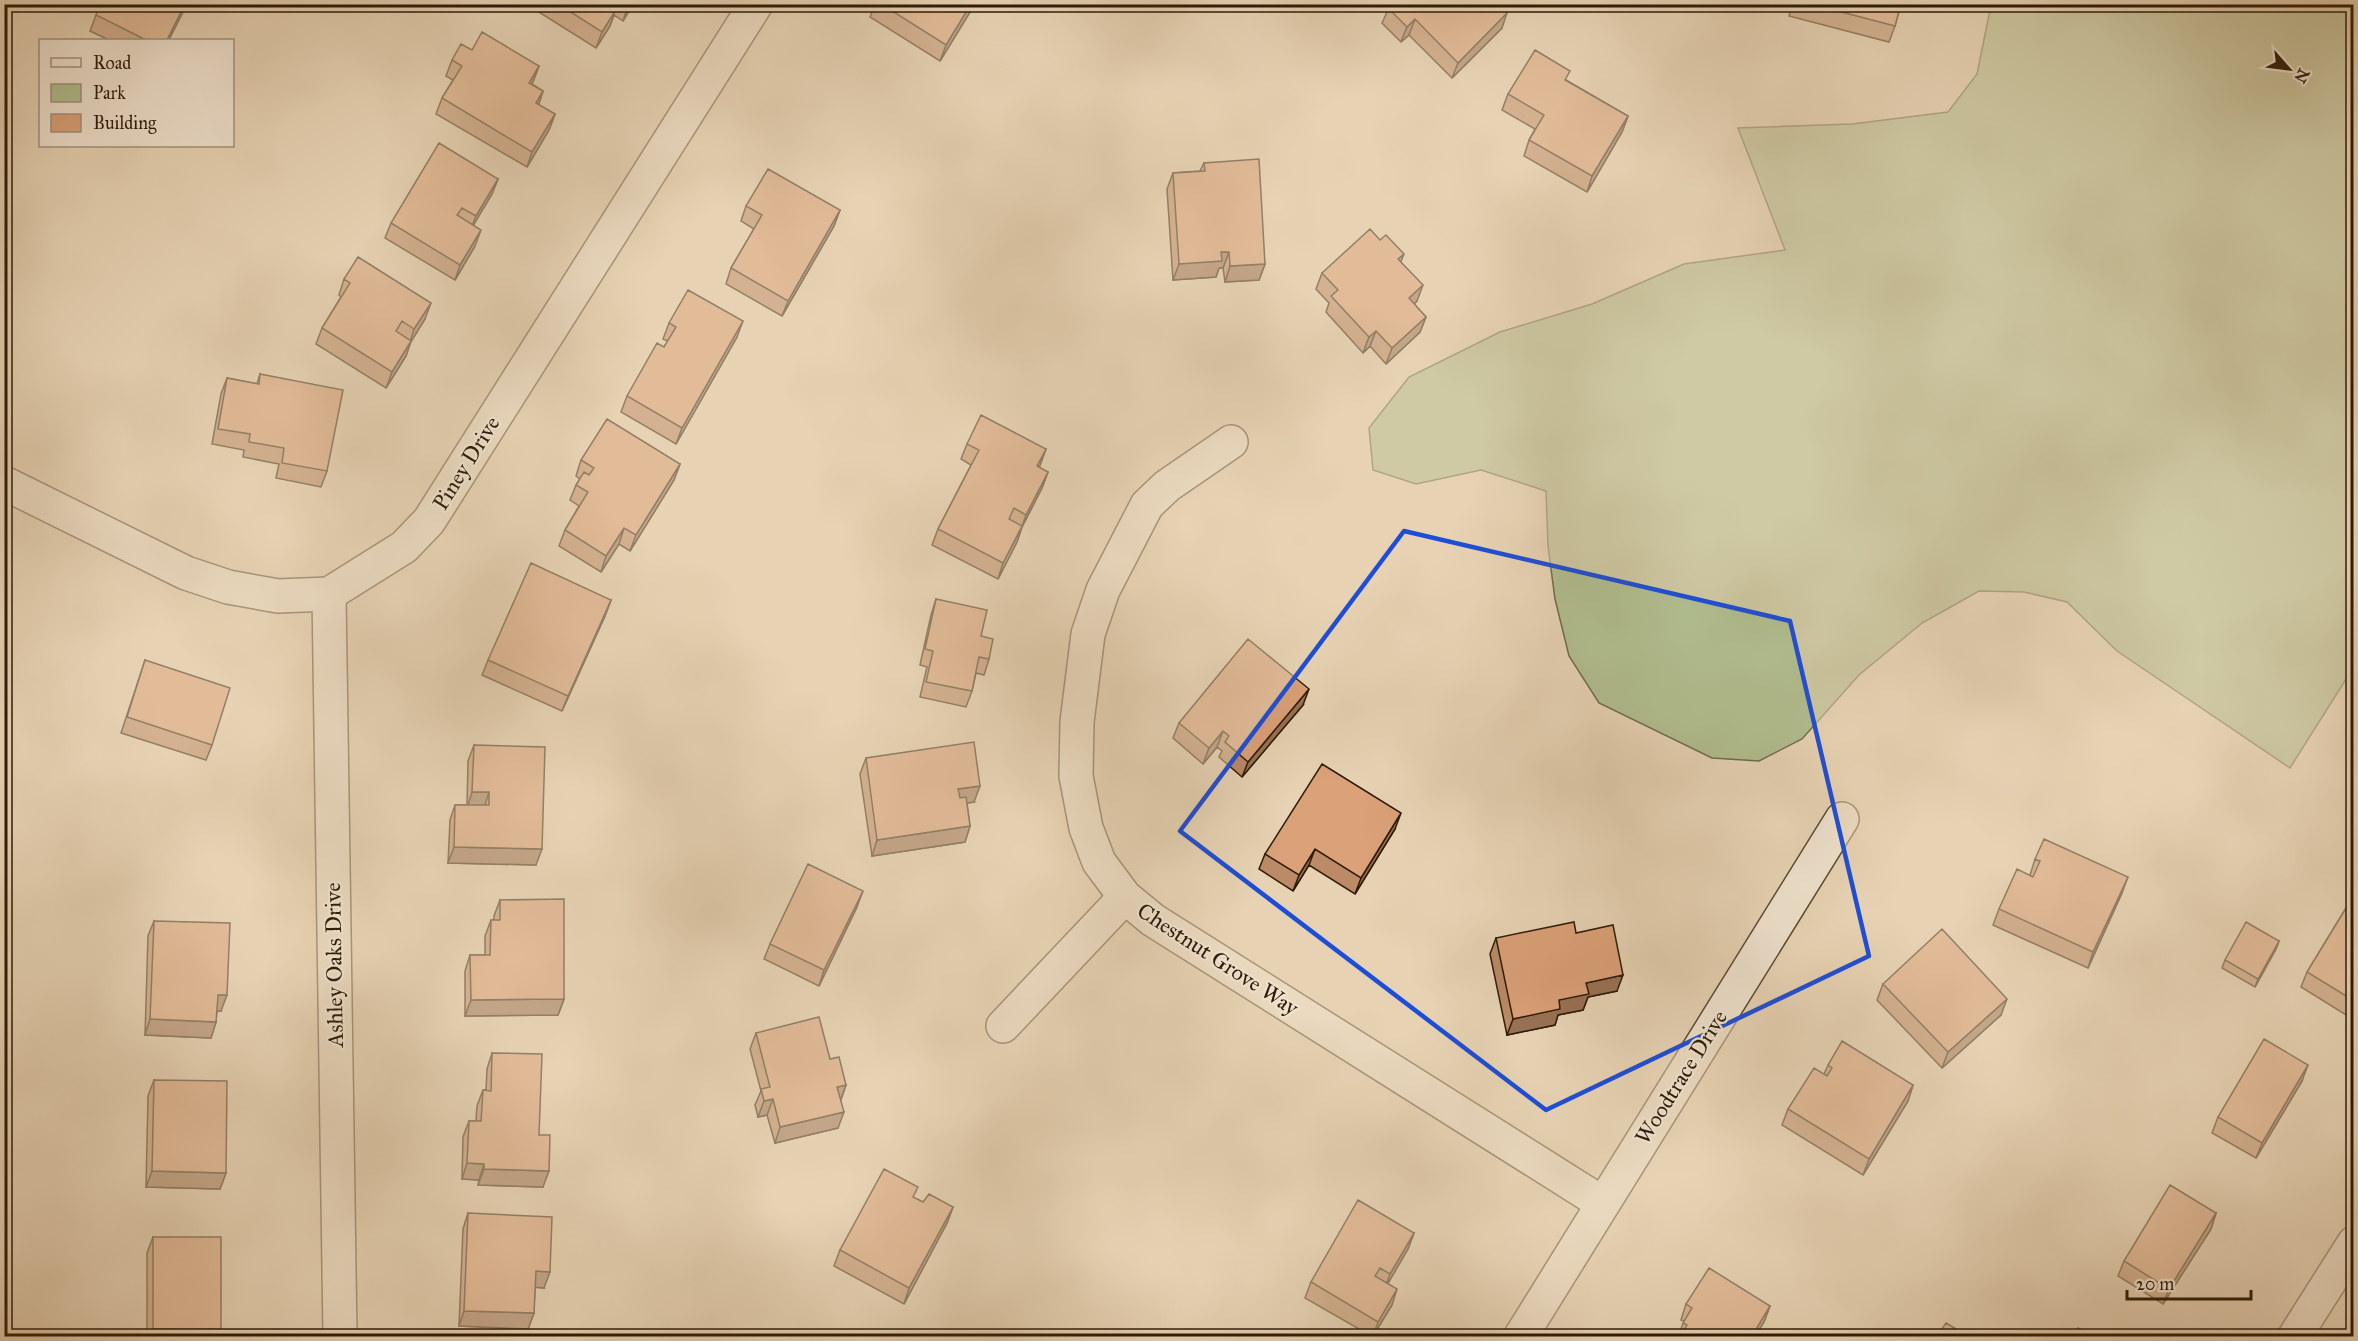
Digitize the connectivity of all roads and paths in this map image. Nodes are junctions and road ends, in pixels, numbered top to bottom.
1 (756, 4) edge
2 (1231, 442) dead end
3 (4, 483) edge
4 (329, 594) junction
5 (1842, 819) dead end
6 (1125, 897) junction
7 (1003, 1026) dead end
8 (1602, 1203) junction
9 (2354, 1243) edge
10 (340, 1336) edge
11 (1521, 1336) edge
12 (2295, 1336) edge

1 - 4 street, Piney Drive
2 - 6 street, Chestnut Grove Way
3 - 4 street, Piney Drive
4 - 10 street, Ashley Oaks Drive
5 - 8 street, Woodtrace Drive
6 - 7 street
6 - 8 street, Chestnut Grove Way
8 - 11 street, Woodtrace Drive
9 - 12 street

